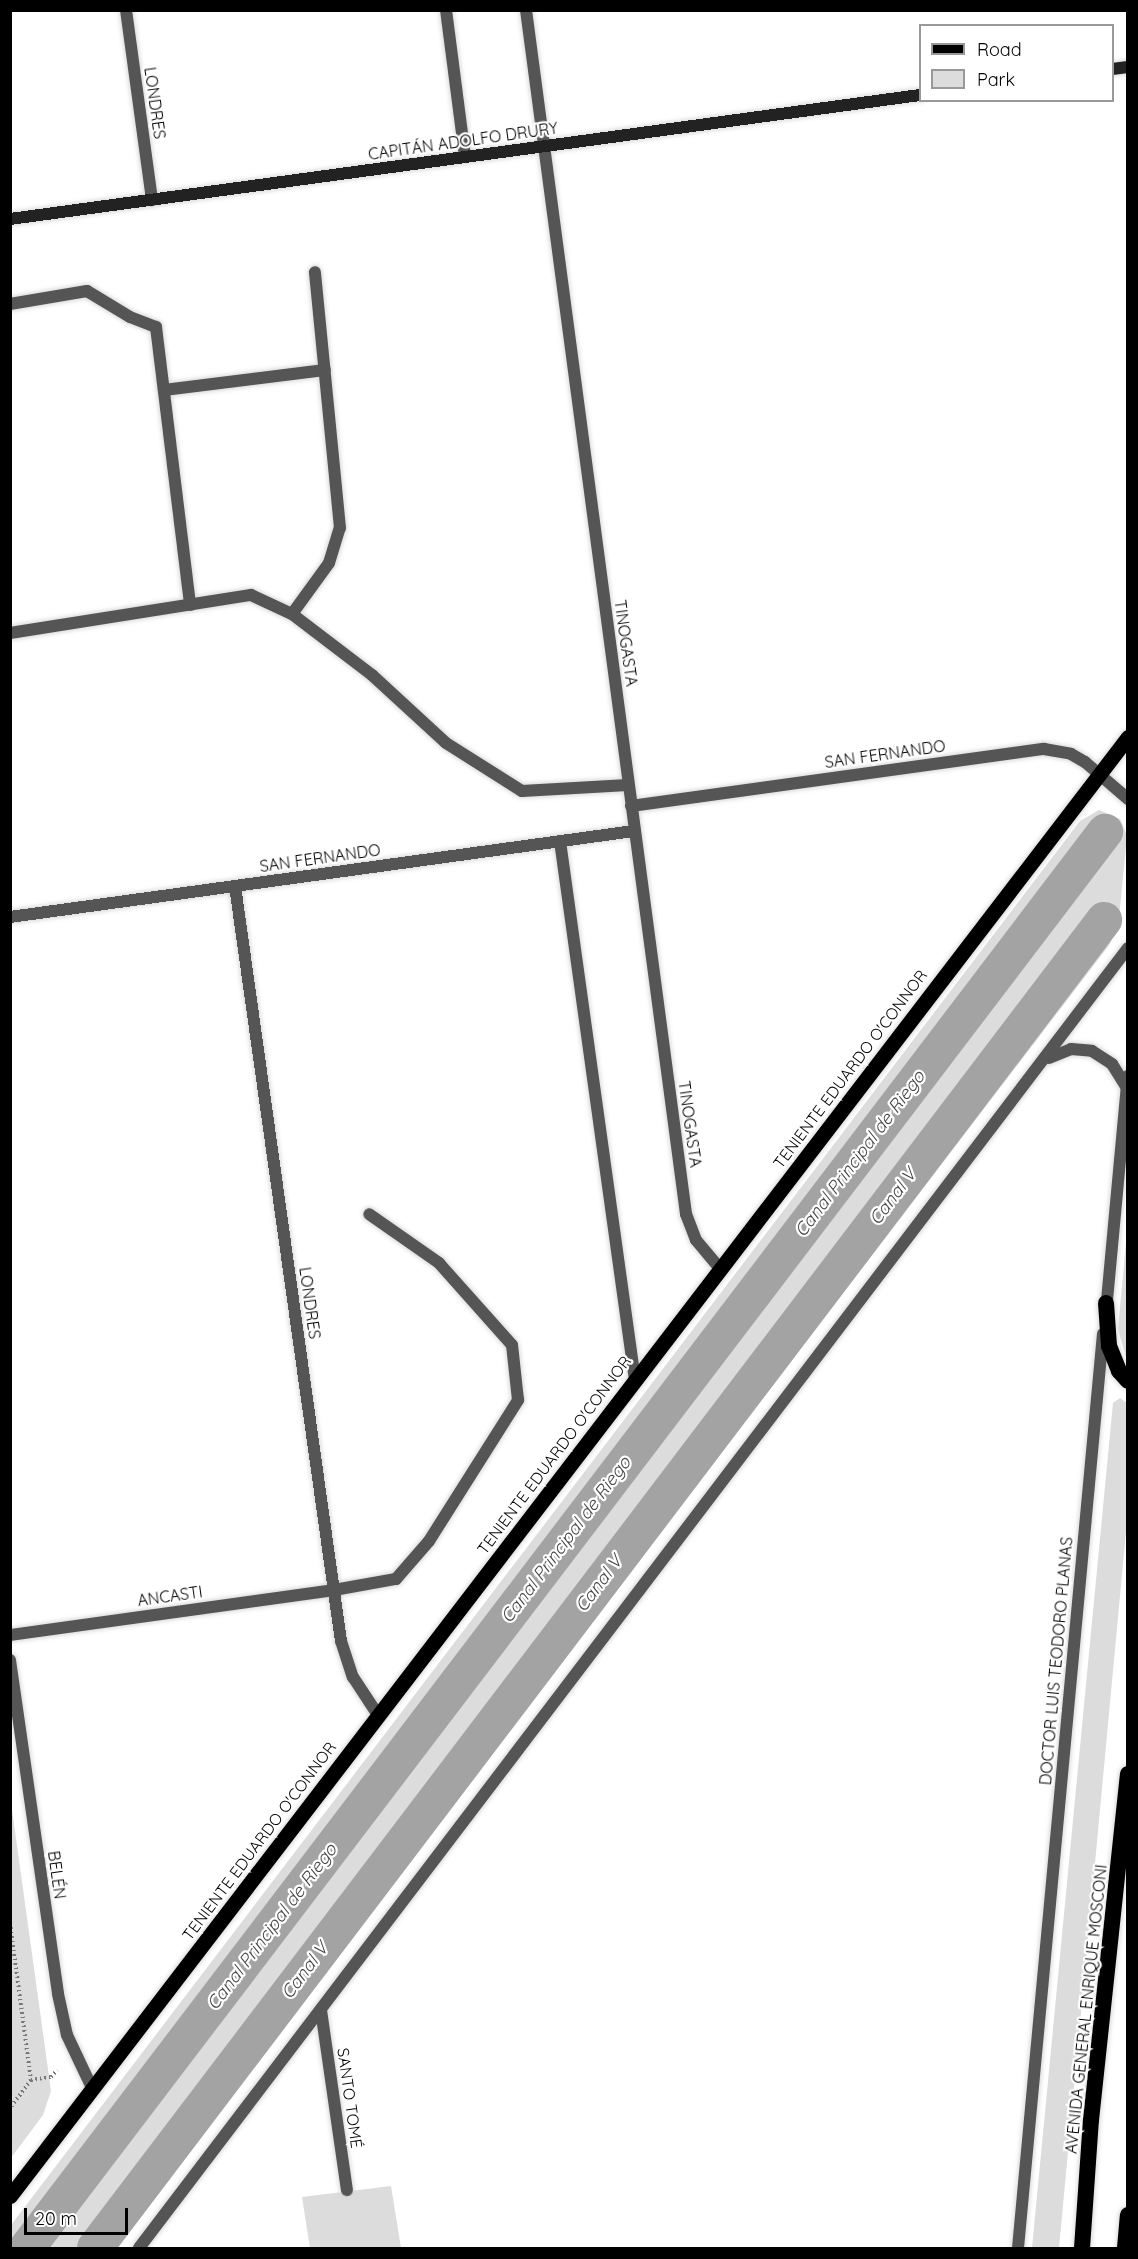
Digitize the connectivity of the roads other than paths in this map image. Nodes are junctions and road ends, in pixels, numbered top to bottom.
1 (126, 10) edge
2 (446, 10) edge
3 (526, 10) edge
4 (919, 95) edge
5 (543, 146) junction
6 (465, 157) junction
7 (152, 200) junction
8 (10, 219) edge
9 (315, 272) dead end
10 (10, 304) edge
11 (325, 370) junction
12 (164, 390) junction
13 (190, 605) junction
14 (292, 614) junction
15 (10, 633) edge
16 (1128, 737) edge
17 (1099, 773) junction
18 (628, 785) junction
19 (1128, 799) edge
20 (631, 806) junction
21 (634, 831) junction
22 (560, 841) junction
23 (235, 886) junction
24 (10, 917) edge
25 (1128, 948) edge
26 (1045, 1060) junction
27 (1127, 1082) edge
28 (369, 1214) dead end
29 (720, 1269) junction
30 (1106, 1304) junction
31 (635, 1380) junction
32 (1128, 1381) edge
33 (334, 1590) junction
34 (10, 1635) edge
35 (10, 1660) edge
36 (378, 1715) junction
37 (1128, 1774) edge
38 (321, 2010) junction
39 (92, 2088) junction
40 (347, 2190) dead end
41 (10, 2196) edge
42 (1128, 2215) edge
43 (139, 2248) edge
44 (1018, 2248) edge
45 (1082, 2248) edge
46 (1125, 2248) edge

1 - 7 street, LONDRES
2 - 6 street
3 - 5 street, TINOGASTA
4 - 5 main road, CAPITÁN ADOLFO DRURY
5 - 6 main road, CAPITÁN ADOLFO DRURY
5 - 18 street, TINOGASTA
6 - 7 main road, CAPITÁN ADOLFO DRURY
7 - 8 main road, CAPITÁN ADOLFO DRURY
9 - 11 street
10 - 12 street
11 - 12 street
11 - 14 street
12 - 13 street
13 - 14 street
13 - 15 street
14 - 18 street
16 - 17 main road, TENIENTE EDUARDO O'CONNOR
17 - 19 street, SAN FERNANDO
17 - 20 street, SAN FERNANDO
17 - 29 main road, TENIENTE EDUARDO O'CONNOR
18 - 20 street, TINOGASTA
20 - 21 street, TINOGASTA
21 - 22 street, SAN FERNANDO
21 - 29 street, TINOGASTA
22 - 23 street, SAN FERNANDO
22 - 31 street
23 - 24 street, SAN FERNANDO
23 - 33 street, LONDRES
25 - 26 street
26 - 27 street
26 - 38 street
27 - 30 street, DOCTOR LUIS TEODORO PLANAS
28 - 33 street, ANCASTI
29 - 31 main road, TENIENTE EDUARDO O'CONNOR
30 - 32 highway
30 - 44 street, DOCTOR LUIS TEODORO PLANAS
31 - 36 main road, TENIENTE EDUARDO O'CONNOR
33 - 34 street, ANCASTI
33 - 36 street, LONDRES
35 - 39 street, BELÉN
36 - 39 main road, TENIENTE EDUARDO O'CONNOR
37 - 45 highway, AVENIDA GENERAL ENRIQUE MOSCONI
38 - 40 street, SANTO TOMÉ
38 - 43 street
39 - 41 main road, TENIENTE EDUARDO O'CONNOR
42 - 46 highway

